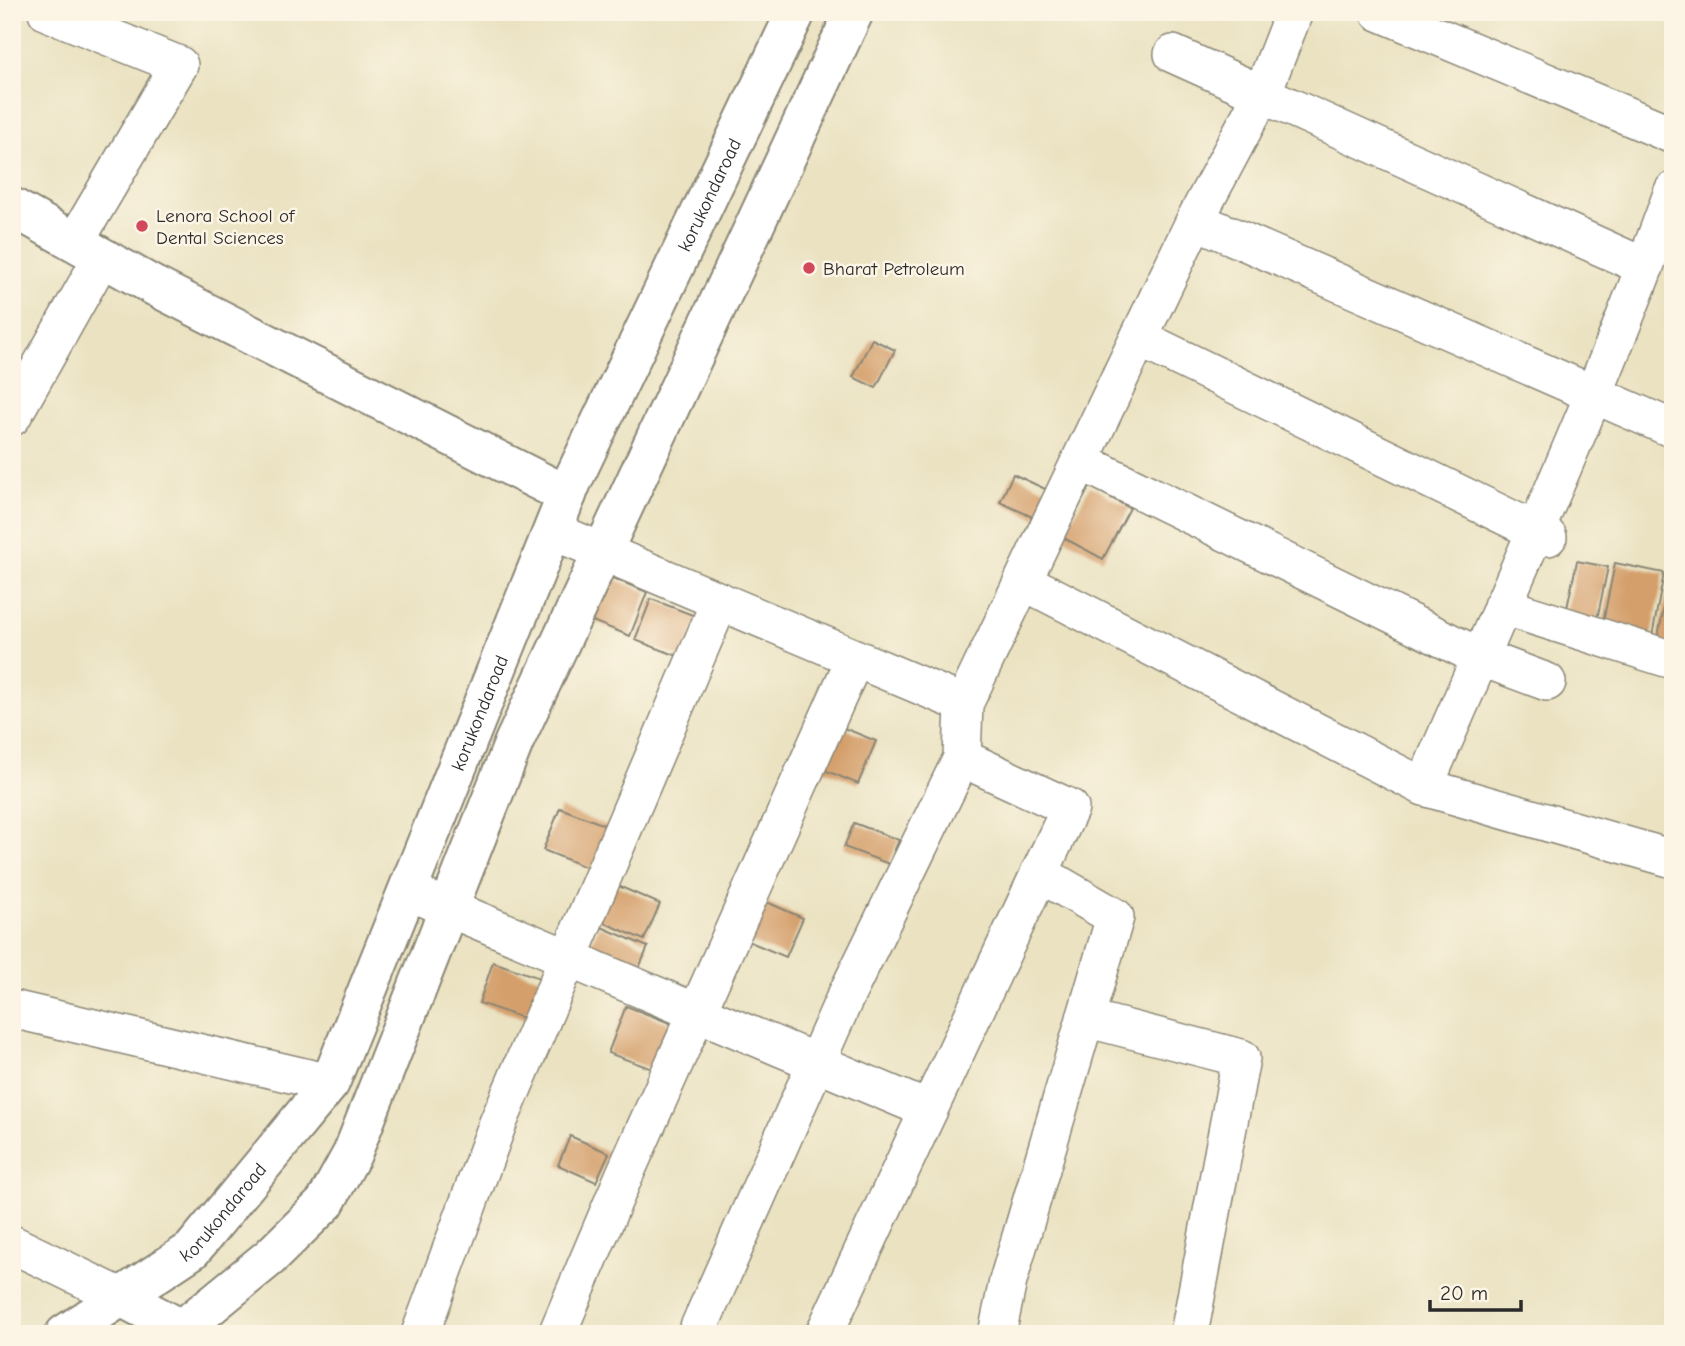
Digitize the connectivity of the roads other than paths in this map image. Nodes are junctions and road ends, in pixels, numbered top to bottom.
1 (47, 12) edge
2 (796, 12) edge
3 (854, 12) edge
4 (1294, 12) edge
5 (1379, 12) edge
6 (1173, 54) dead end
7 (1262, 94) junction
8 (1673, 135) edge
9 (1673, 191) edge
10 (12, 207) edge
11 (1195, 220) junction
12 (89, 249) junction
13 (1645, 267) junction
14 (1139, 338) junction
15 (1594, 395) junction
16 (12, 417) edge
17 (1673, 429) edge
18 (1080, 461) junction
19 (567, 495) junction
20 (553, 531) junction
21 (1541, 534) junction
22 (603, 552) junction
23 (1023, 582) junction
24 (720, 601) junction
25 (1502, 606) junction
26 (1480, 657) junction
27 (1673, 657) edge
28 (855, 658) junction
29 (1547, 682) dead end
30 (964, 704) junction
31 (962, 758) junction
32 (1424, 787) junction
33 (1673, 859) edge
34 (1039, 873) junction
35 (408, 891) junction
36 (449, 908) junction
37 (568, 958) junction
38 (12, 1009) edge
39 (697, 1013) junction
40 (1085, 1018) junction
41 (816, 1063) junction
42 (330, 1083) junction
43 (929, 1110) junction
44 (12, 1244) edge
45 (121, 1297) junction
46 (183, 1332) edge
47 (65, 1334) edge
48 (420, 1334) edge
49 (556, 1334) edge
50 (696, 1334) edge
51 (824, 1334) edge
52 (997, 1334) edge
53 (1189, 1334) edge

1 - 12 street
2 - 19 main road, korukondaroad
3 - 22 main road
4 - 7 street
5 - 8 street
6 - 7 street
7 - 11 street
7 - 13 street
9 - 13 street
10 - 12 main road
11 - 14 street
11 - 15 street
12 - 16 street
12 - 19 main road
13 - 15 street
14 - 18 street
14 - 21 street
15 - 17 street
15 - 21 street
18 - 23 street
18 - 26 street
19 - 20 main road, korukondaroad
20 - 22 street
20 - 35 main road, korukondaroad
21 - 25 street
22 - 24 street
22 - 36 main road
23 - 30 street
23 - 32 street
24 - 28 street
24 - 37 street
25 - 26 street
25 - 27 street
26 - 29 street
26 - 32 street
28 - 30 street
28 - 39 street
30 - 31 street
31 - 34 street
31 - 41 street
32 - 33 street
34 - 40 street
34 - 43 street
35 - 36 street
35 - 42 main road, korukondaroad
36 - 37 street
36 - 46 main road
37 - 39 street
37 - 48 street
38 - 42 street
39 - 41 street
39 - 49 street
40 - 52 street
40 - 53 street
41 - 43 street
41 - 50 street
42 - 45 main road, korukondaroad
43 - 51 street
44 - 45 street
45 - 46 main road
45 - 47 main road, korukondaroad

